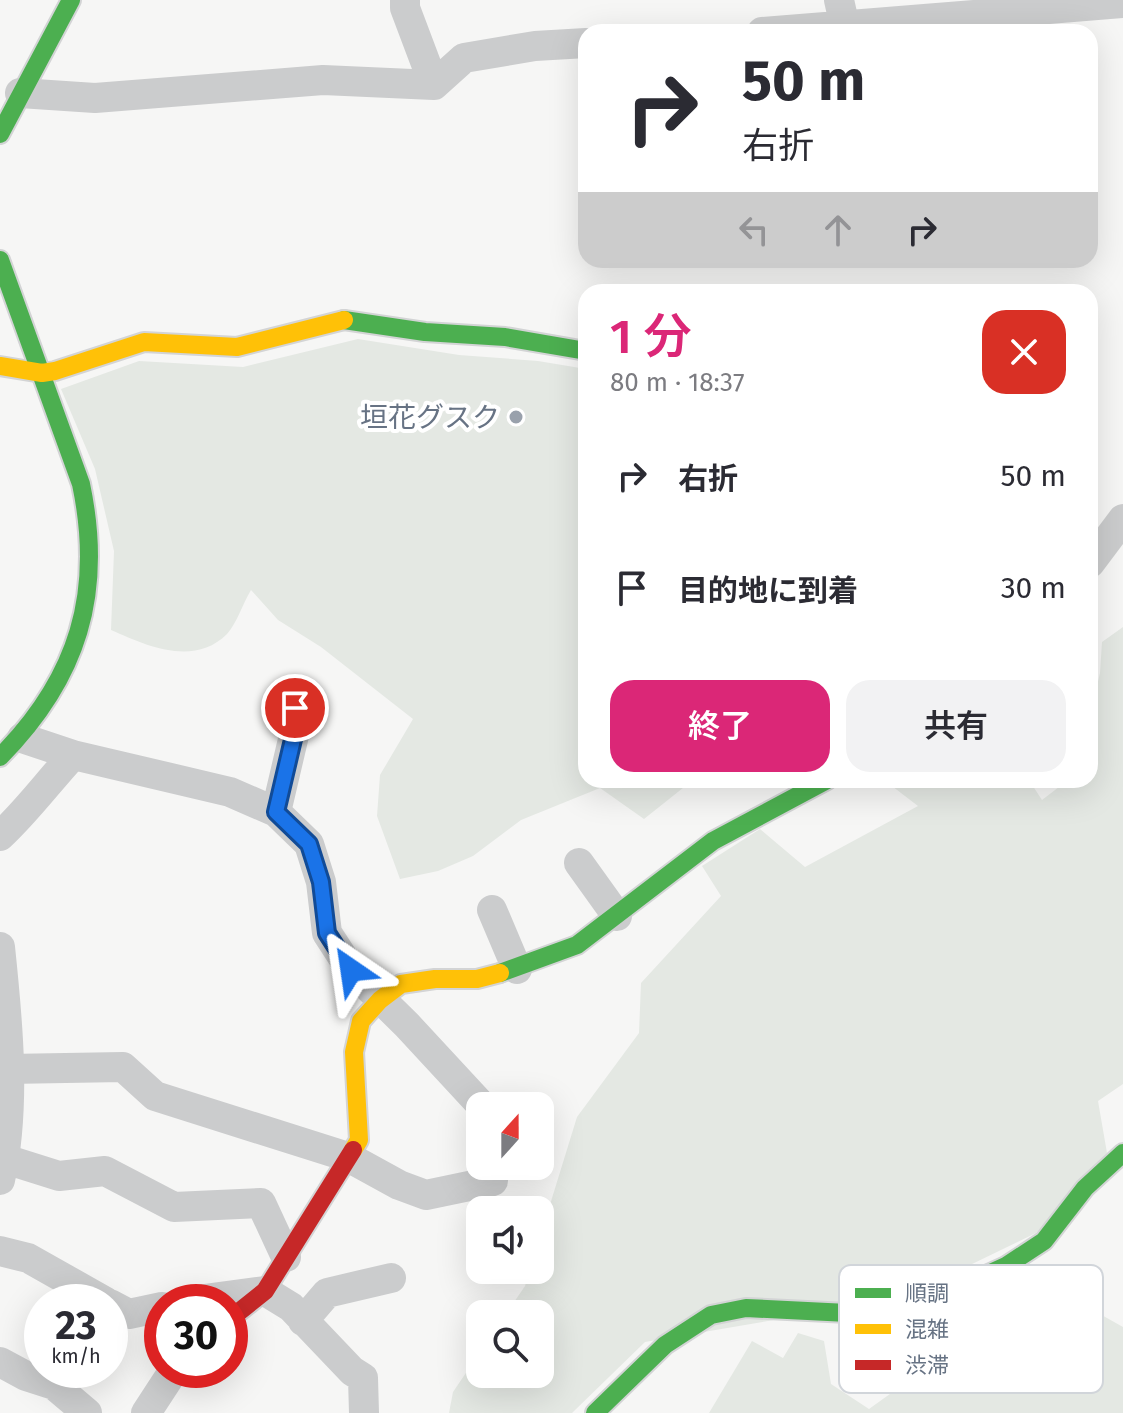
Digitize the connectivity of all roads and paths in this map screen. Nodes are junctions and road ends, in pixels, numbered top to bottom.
1 (71, 0) edge
2 (405, 0) edge
3 (1123, 3) edge
4 (842, 14) edge
5 (798, 24) edge
6 (578, 43) edge
7 (434, 85) junction
8 (20, 93) junction
9 (0, 134) edge
10 (0, 260) edge
11 (578, 350) edge
12 (0, 366) edge
13 (42, 373) junction
14 (1123, 519) edge
15 (1098, 552) edge
16 (295, 708) dead end
17 (11, 747) edge
18 (73, 755) junction
19 (812, 788) edge
20 (276, 812) junction
21 (0, 836) edge
22 (579, 863) dead end
23 (492, 910) dead end
24 (617, 916) junction
25 (0, 947) edge
26 (517, 969) junction
27 (380, 1000) junction
28 (5, 1075) edge
29 (469, 1092) edge
30 (1123, 1153) edge
31 (348, 1157) junction
32 (2, 1170) edge
33 (493, 1180) edge
34 (0, 1251) edge
35 (286, 1257) junction
36 (1008, 1265) edge
37 (391, 1278) dead end
38 (74, 1284) edge
39 (265, 1291) junction
40 (248, 1293) edge
41 (248, 1305) edge
42 (839, 1313) edge
43 (303, 1321) junction
44 (0, 1362) edge
45 (162, 1388) edge
46 (87, 1413) edge
47 (146, 1413) edge
48 (364, 1413) edge
49 (595, 1413) edge

1 - 8 street
2 - 7 street
3 - 4 street
4 - 5 street
6 - 7 street
7 - 8 street
8 - 9 street
10 - 13 street
11 - 13 street
12 - 13 street
13 - 17 street
14 - 15 street
16 - 20 street
17 - 18 street
18 - 20 street
18 - 21 street
19 - 24 street
20 - 27 street
22 - 24 street
23 - 26 street
24 - 26 street
25 - 28 street
26 - 27 street
27 - 29 street
27 - 31 street
28 - 31 street
28 - 32 street
30 - 36 street
31 - 33 street
31 - 35 street
32 - 35 street
34 - 38 street
35 - 39 street
37 - 43 street
39 - 40 street
39 - 41 street
39 - 43 street
42 - 49 street
43 - 48 street
44 - 46 street
45 - 47 street

